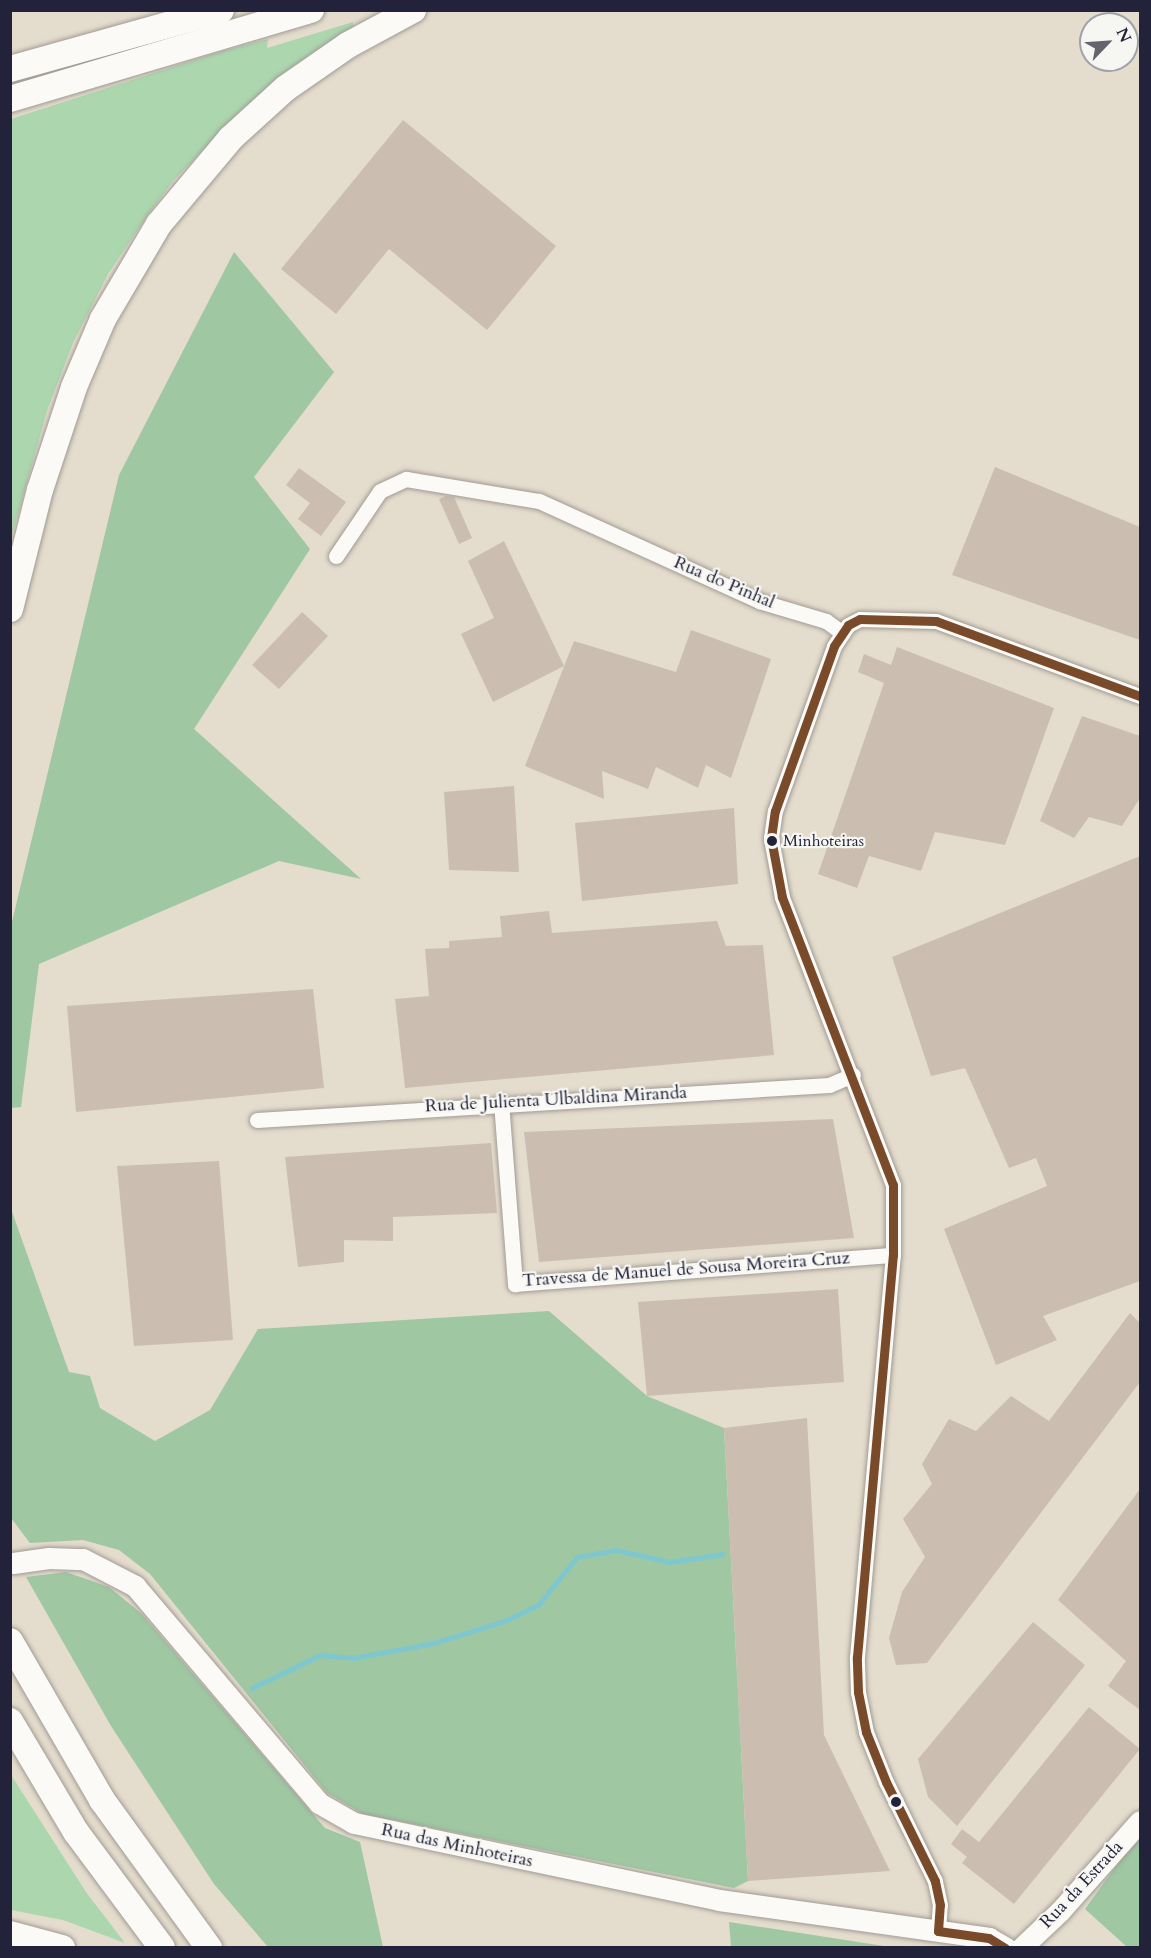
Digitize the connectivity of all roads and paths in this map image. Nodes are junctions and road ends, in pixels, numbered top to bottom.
1 (221, 10) edge
2 (311, 10) edge
3 (413, 10) edge
4 (12, 68) edge
5 (10, 99) edge
6 (336, 556) dead end
7 (10, 609) edge
8 (841, 632) junction
9 (1140, 696) edge
10 (853, 1075) junction
11 (501, 1102) junction
12 (257, 1120) dead end
13 (893, 1255) junction
14 (13, 1563) dead end
15 (10, 1641) edge
16 (10, 1721) edge
17 (1140, 1821) edge
18 (938, 1931) junction
19 (10, 1934) edge
20 (62, 1947) edge
21 (162, 1947) edge
22 (209, 1947) edge
23 (1006, 1947) edge
24 (1021, 1947) edge

1 - 4 highway
2 - 5 highway
3 - 7 highway
6 - 8 street, Rua do Pinhal
8 - 9 street
8 - 10 street
10 - 11 street, Rua de Julienta Ulbaldina Miranda
10 - 13 street
11 - 12 street, Rua de Julienta Ulbaldina Miranda
11 - 13 street, Travessa de Manuel de Sousa Moreira Cruz
13 - 18 street
14 - 18 main road, Rua das Minhoteiras
15 - 22 highway
16 - 21 highway
17 - 24 main road, Rua da Estrada
18 - 23 main road, Rua das Minhoteiras
19 - 20 highway

